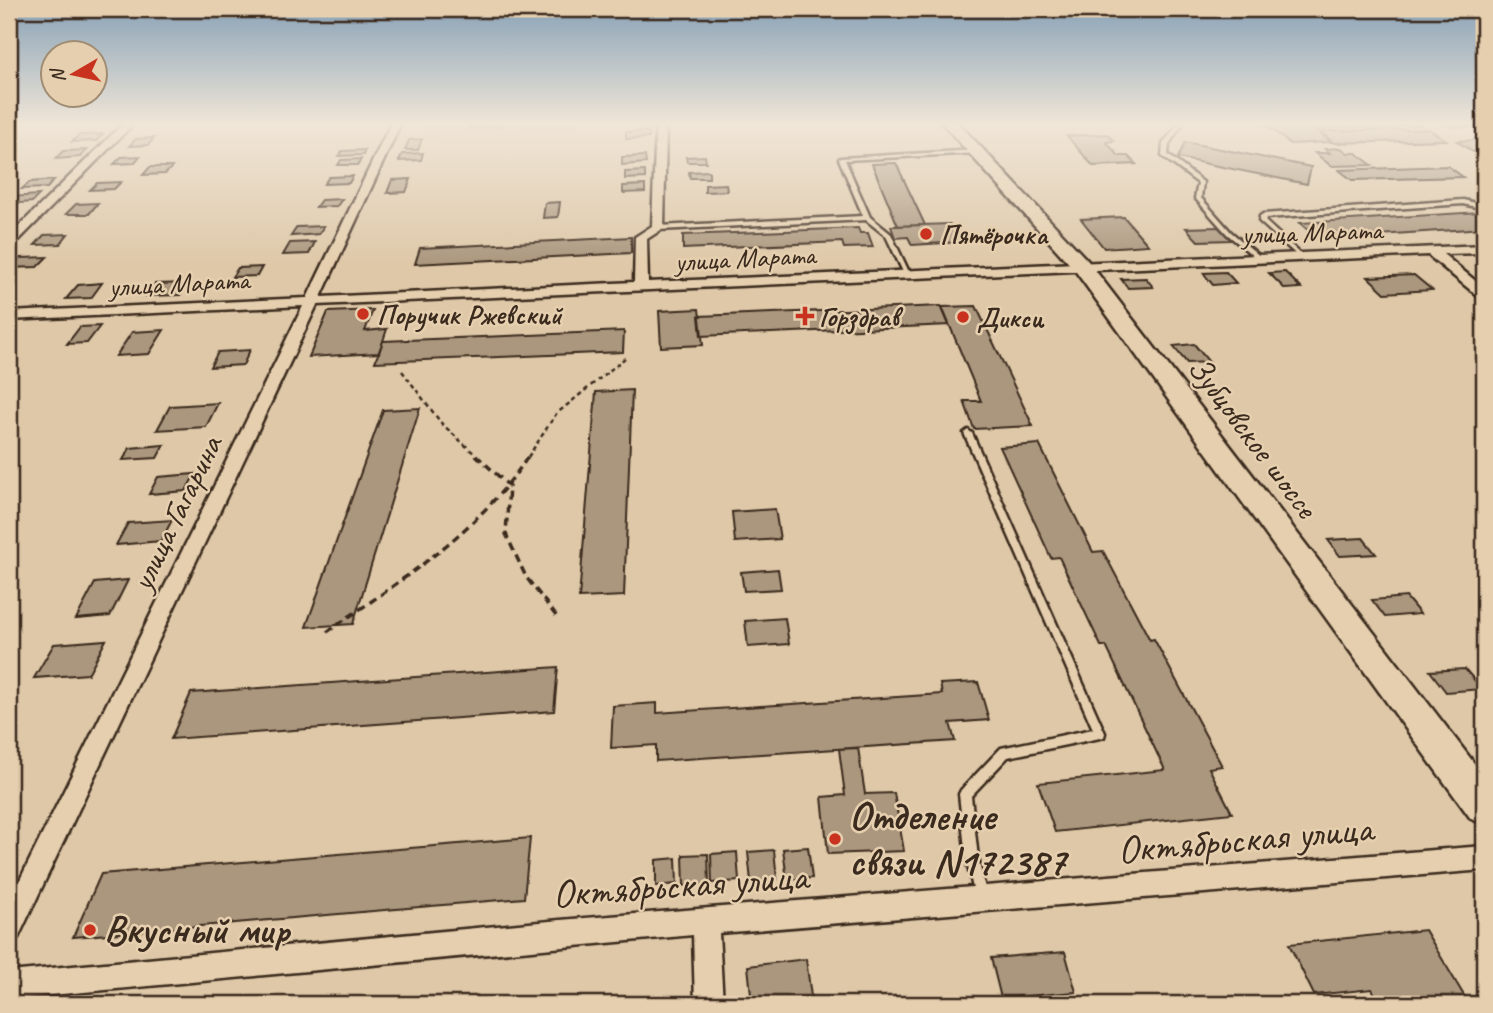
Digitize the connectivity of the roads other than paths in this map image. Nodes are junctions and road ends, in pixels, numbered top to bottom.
1 (81, 170) edge
2 (374, 170) edge
3 (660, 170) edge
4 (847, 170) edge
5 (994, 170) edge
6 (1183, 170) edge
7 (1484, 206) edge
8 (867, 218) junction
9 (658, 229) junction
10 (9, 243) edge
11 (1484, 249) edge
12 (1432, 252) junction
13 (1301, 257) junction
14 (1259, 258) junction
15 (1081, 265) junction
16 (907, 274) junction
17 (641, 287) junction
18 (1484, 294) edge
19 (314, 301) junction
20 (9, 316) edge
21 (968, 433) dead end
22 (1484, 806) edge
23 (1484, 858) edge
24 (981, 900) junction
25 (706, 922) junction
26 (9, 929) edge
27 (9, 986) edge
28 (709, 1004) edge

1 - 10 street
2 - 19 street, улица Гагарина
3 - 9 street
4 - 8 lane
5 - 15 main road, Зубцовское шоссе
6 - 14 lane
7 - 13 lane
8 - 9 lane
8 - 16 lane
9 - 17 street
11 - 12 street, улица Марата
12 - 13 street, улица Марата
12 - 18 street
13 - 14 street, улица Марата
14 - 15 street, улица Марата
15 - 16 street, улица Марата
15 - 22 main road, Зубцовское шоссе
16 - 17 street, улица Марата
17 - 19 street, улица Марата
19 - 20 street, улица Марата
19 - 26 street, улица Гагарина
21 - 24 lane
23 - 24 street, Октябрьская улица
24 - 25 street, Октябрьская улица
25 - 27 street, Октябрьская улица
25 - 28 street

